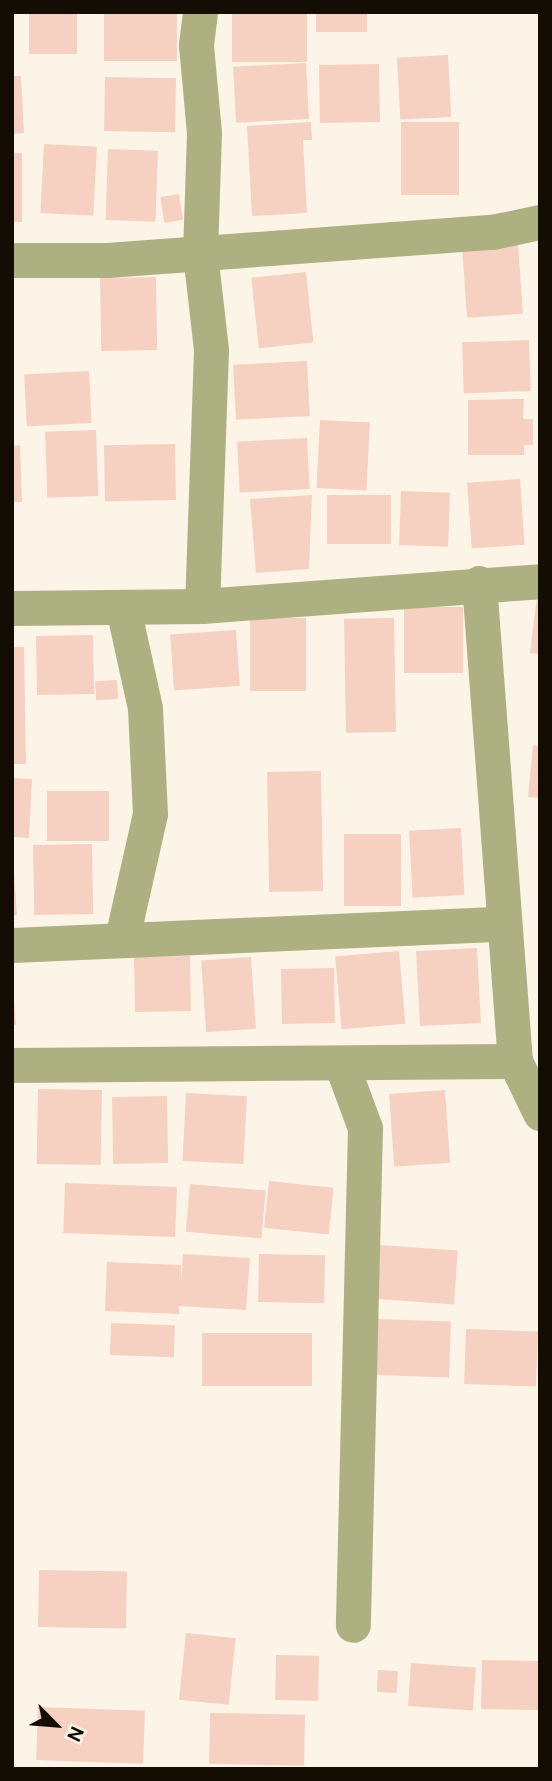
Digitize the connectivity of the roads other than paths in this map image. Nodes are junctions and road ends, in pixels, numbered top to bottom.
1 (201, 12) edge
2 (540, 222) edge
3 (200, 253) junction
4 (12, 260) edge
5 (540, 580) edge
6 (479, 583) junction
7 (202, 606) junction
8 (12, 608) edge
9 (123, 608) junction
10 (501, 924) junction
11 (122, 938) junction
12 (12, 945) edge
13 (515, 1061) junction
14 (341, 1063) junction
15 (12, 1065) edge
16 (540, 1113) edge
17 (353, 1625) dead end

1 - 3 street
2 - 3 street
3 - 4 street
3 - 7 street
5 - 6 street
6 - 7 street
6 - 10 street
7 - 9 street
8 - 9 street
9 - 11 street
10 - 11 street
10 - 13 street
11 - 12 street
13 - 14 street
13 - 16 street
14 - 15 street
14 - 17 street

